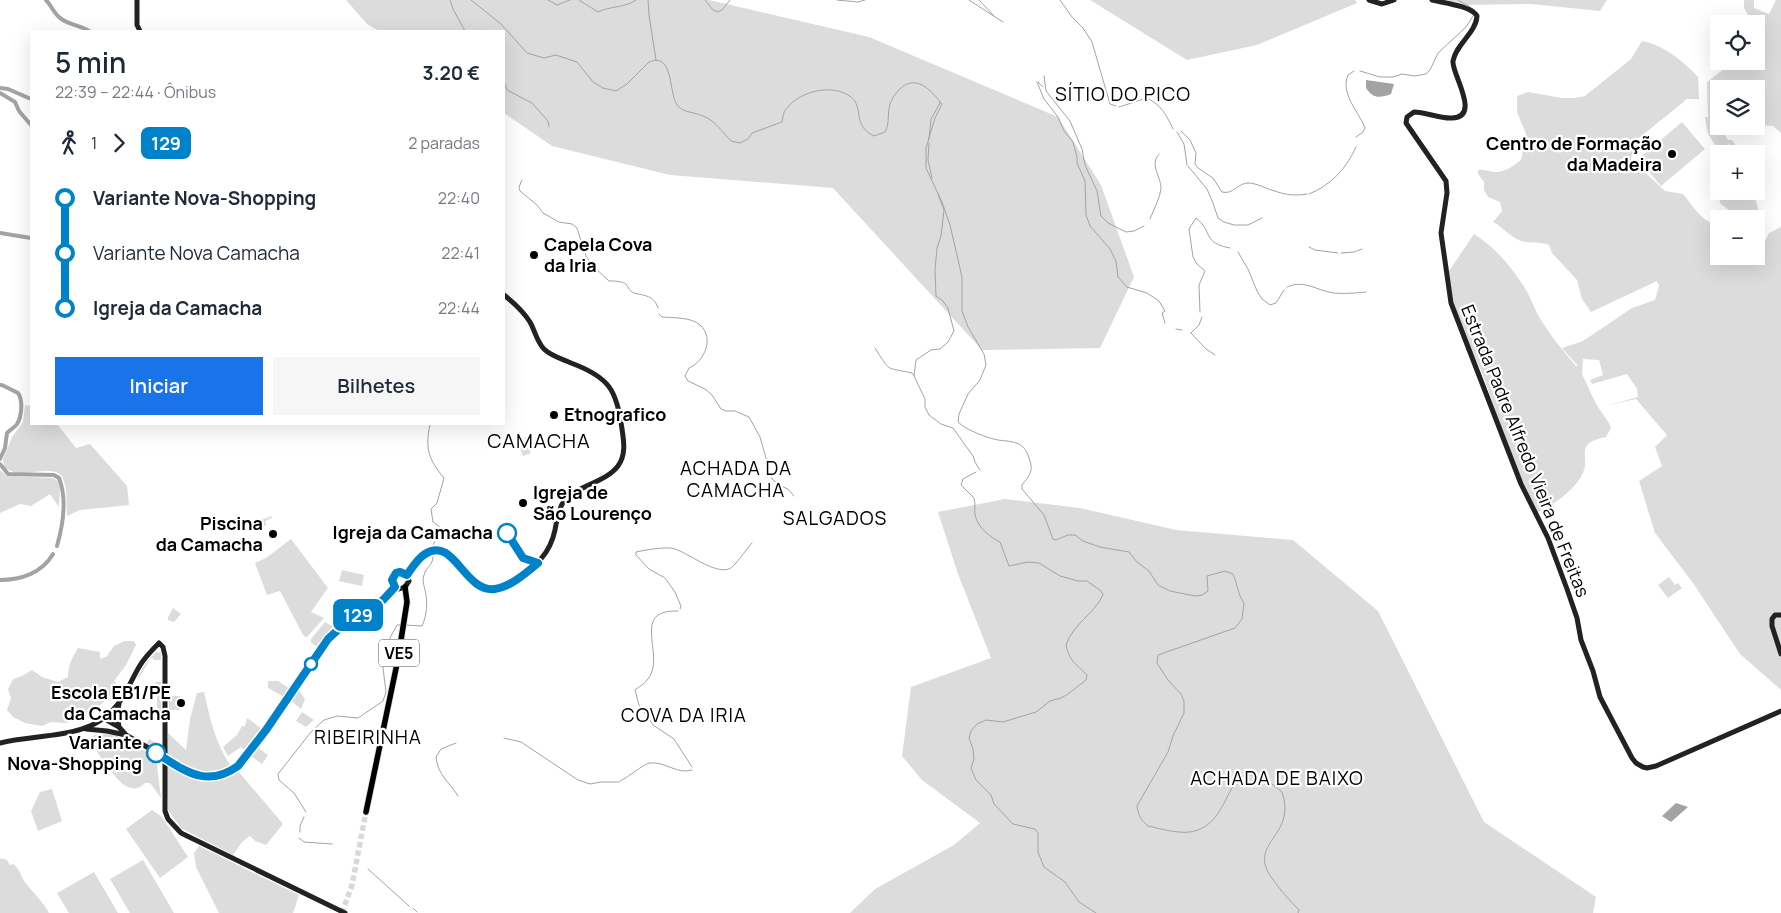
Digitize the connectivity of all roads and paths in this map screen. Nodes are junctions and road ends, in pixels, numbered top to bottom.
1 (136, 0) edge
2 (1369, 0) edge
3 (1394, 0) edge
4 (1432, 0) edge
5 (140, 30) edge
6 (505, 296) edge
7 (407, 575) junction
8 (395, 587) junction
9 (405, 588) junction
10 (1781, 615) edge
11 (1781, 654) edge
12 (119, 703) junction
13 (1781, 711) edge
14 (103, 718) junction
15 (119, 727) junction
16 (83, 729) junction
17 (109, 731) junction
18 (126, 735) junction
19 (0, 742) edge
20 (366, 812) tunnel mouth
21 (345, 913) edge

1 - 5 main road
2 - 3 main road
4 - 13 main road, Estrada Padre Alfredo Vieira de Freitas
6 - 7 main road
7 - 8 main road
7 - 9 main road
8 - 9 main road
8 - 18 main road, bridge
9 - 20 main road, VE5
10 - 11 main road
12 - 14 main road
12 - 15 main road
12 - 21 main road
14 - 15 main road
14 - 16 main road
14 - 17 main road
15 - 17 main road
15 - 18 main road
16 - 17 main road
16 - 19 main road
17 - 18 main road

